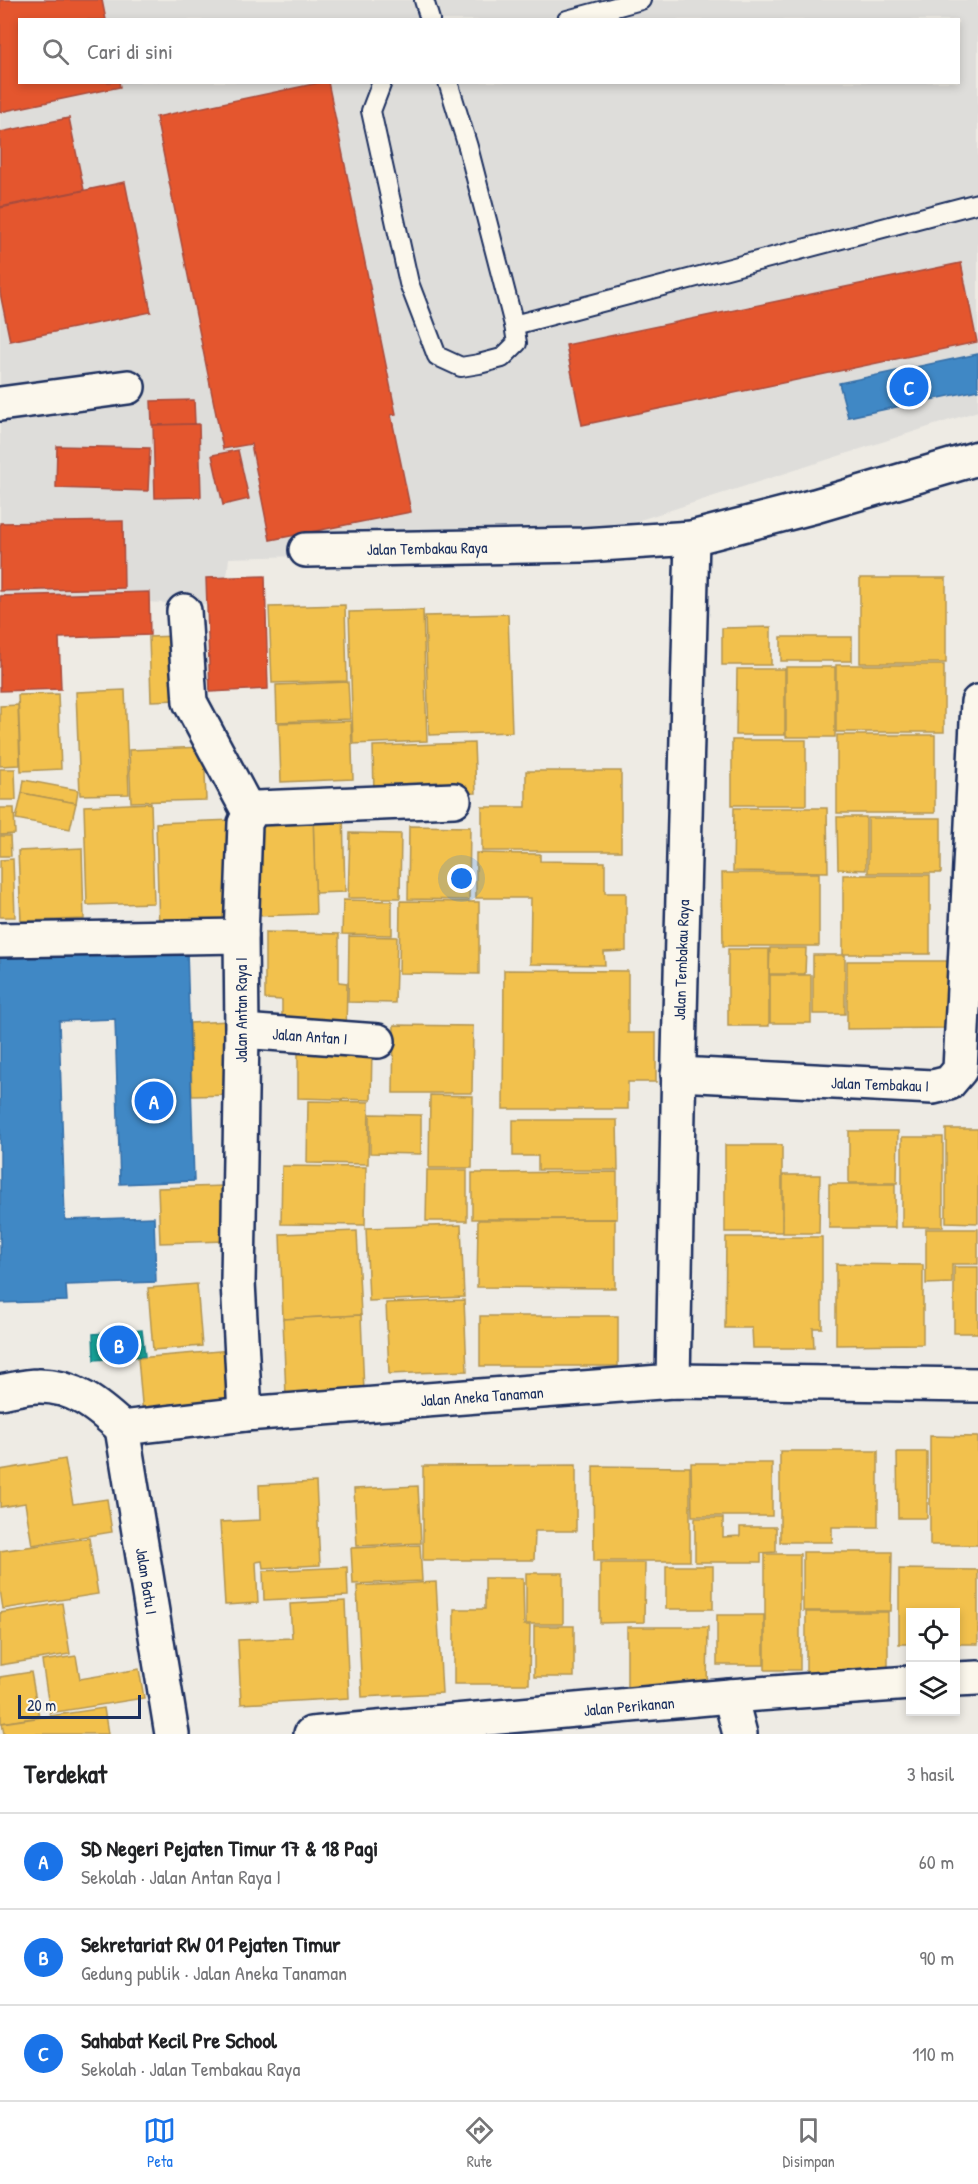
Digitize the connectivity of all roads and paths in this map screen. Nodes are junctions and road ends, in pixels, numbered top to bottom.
1 (424, 0) edge
2 (641, 0) edge
3 (429, 18) edge
4 (574, 18) edge
5 (381, 84) edge
6 (449, 84) edge
7 (978, 203) edge
8 (514, 325) junction
9 (128, 387) dead end
10 (0, 404) edge
11 (978, 458) edge
12 (692, 538) junction
13 (306, 550) dead end
14 (184, 611) dead end
15 (978, 702) edge
16 (454, 800) dead end
17 (250, 814) junction
18 (241, 936) junction
19 (0, 940) edge
20 (242, 1031) junction
21 (378, 1041) dead end
22 (678, 1074) junction
23 (673, 1381) junction
24 (978, 1385) edge
25 (0, 1392) edge
26 (245, 1414) junction
27 (122, 1428) junction
28 (978, 1678) edge
29 (960, 1679) edge
30 (906, 1683) edge
31 (730, 1696) junction
32 (172, 1734) edge
33 (311, 1734) edge
34 (740, 1734) edge

1 - 3 lane
2 - 4 lane
5 - 8 lane
6 - 8 lane
7 - 8 lane
9 - 10 street
11 - 12 street, Jalan Tembakau Raya
12 - 13 street, Jalan Tembakau Raya
12 - 22 street, Jalan Tembakau Raya
14 - 17 street
15 - 22 street, Jalan Tembakau I
16 - 17 street
17 - 18 street, Jalan Antan Raya I
18 - 19 street
18 - 20 street, Jalan Antan Raya I
20 - 21 street, Jalan Antan I
20 - 26 street, Jalan Antan Raya I
22 - 23 street, Jalan Tembakau Raya
23 - 24 street, Jalan Aneka Tanaman
23 - 26 street, Jalan Aneka Tanaman
25 - 27 street
26 - 27 street, Jalan Aneka Tanaman
27 - 32 street, Jalan Batu I
28 - 29 street
30 - 31 street, Jalan Perikanan
31 - 33 street, Jalan Perikanan
31 - 34 street

